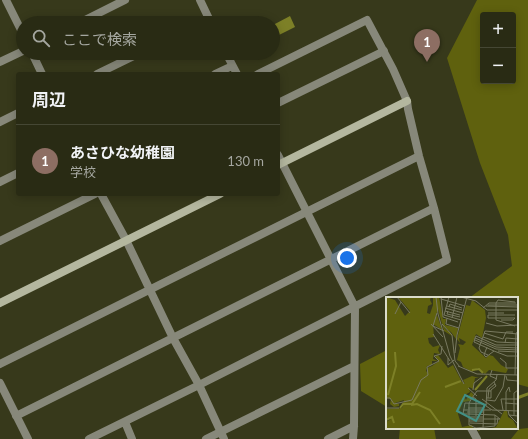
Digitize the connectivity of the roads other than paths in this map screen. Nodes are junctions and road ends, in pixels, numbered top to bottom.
1 (6, 0) edge
2 (125, 0) edge
3 (200, 0) edge
4 (0, 2) edge
5 (93, 16) edge
6 (208, 16) edge
7 (16, 20) edge
8 (384, 51) junction
9 (16, 54) edge
10 (35, 60) edge
11 (126, 60) edge
12 (229, 60) edge
13 (0, 62) edge
14 (232, 66) junction
15 (41, 72) edge
16 (101, 72) edge
17 (219, 72) edge
18 (236, 72) edge
19 (262, 72) edge
20 (407, 101) junction
21 (280, 102) edge
22 (16, 114) edge
23 (0, 122) edge
24 (419, 156) junction
25 (280, 164) edge
26 (16, 174) edge
27 (0, 182) edge
28 (91, 196) edge
29 (101, 196) edge
30 (216, 196) edge
31 (434, 208) junction
32 (306, 212) junction
33 (126, 240) junction
34 (0, 241) edge
35 (330, 259) junction
36 (150, 289) junction
37 (0, 304) edge
38 (355, 307) junction
39 (173, 338) junction
40 (0, 364) edge
41 (354, 366) junction
42 (0, 383) edge
43 (199, 385) junction
44 (16, 416) junction
45 (124, 422) junction
46 (354, 426) junction
47 (472, 429) edge
48 (222, 435) edge
49 (28, 439) edge
50 (89, 439) edge
51 (132, 439) edge
52 (206, 439) edge
53 (328, 439) edge
54 (353, 439) edge
55 (477, 439) edge

1 - 4 street
1 - 7 street
2 - 5 street
3 - 6 street
8 - 19 street
8 - 20 street
8 - 21 street
9 - 13 street
10 - 15 street
11 - 16 street
12 - 14 street
14 - 17 street
14 - 18 street
20 - 24 street
20 - 25 street
22 - 23 street
24 - 31 street
24 - 32 street
25 - 32 street
26 - 27 street
28 - 34 street
29 - 33 street
30 - 33 street
31 - 35 street
31 - 38 street
32 - 35 street
32 - 36 street
33 - 36 street
33 - 37 street
35 - 38 street
35 - 39 street
36 - 39 street
36 - 40 street
38 - 41 street
38 - 43 street
39 - 43 street
39 - 44 street
41 - 46 street
41 - 48 street
42 - 44 street
43 - 45 street
43 - 48 street
44 - 49 street
45 - 50 street
45 - 51 street
46 - 53 street
46 - 54 street
47 - 55 street
48 - 52 street

